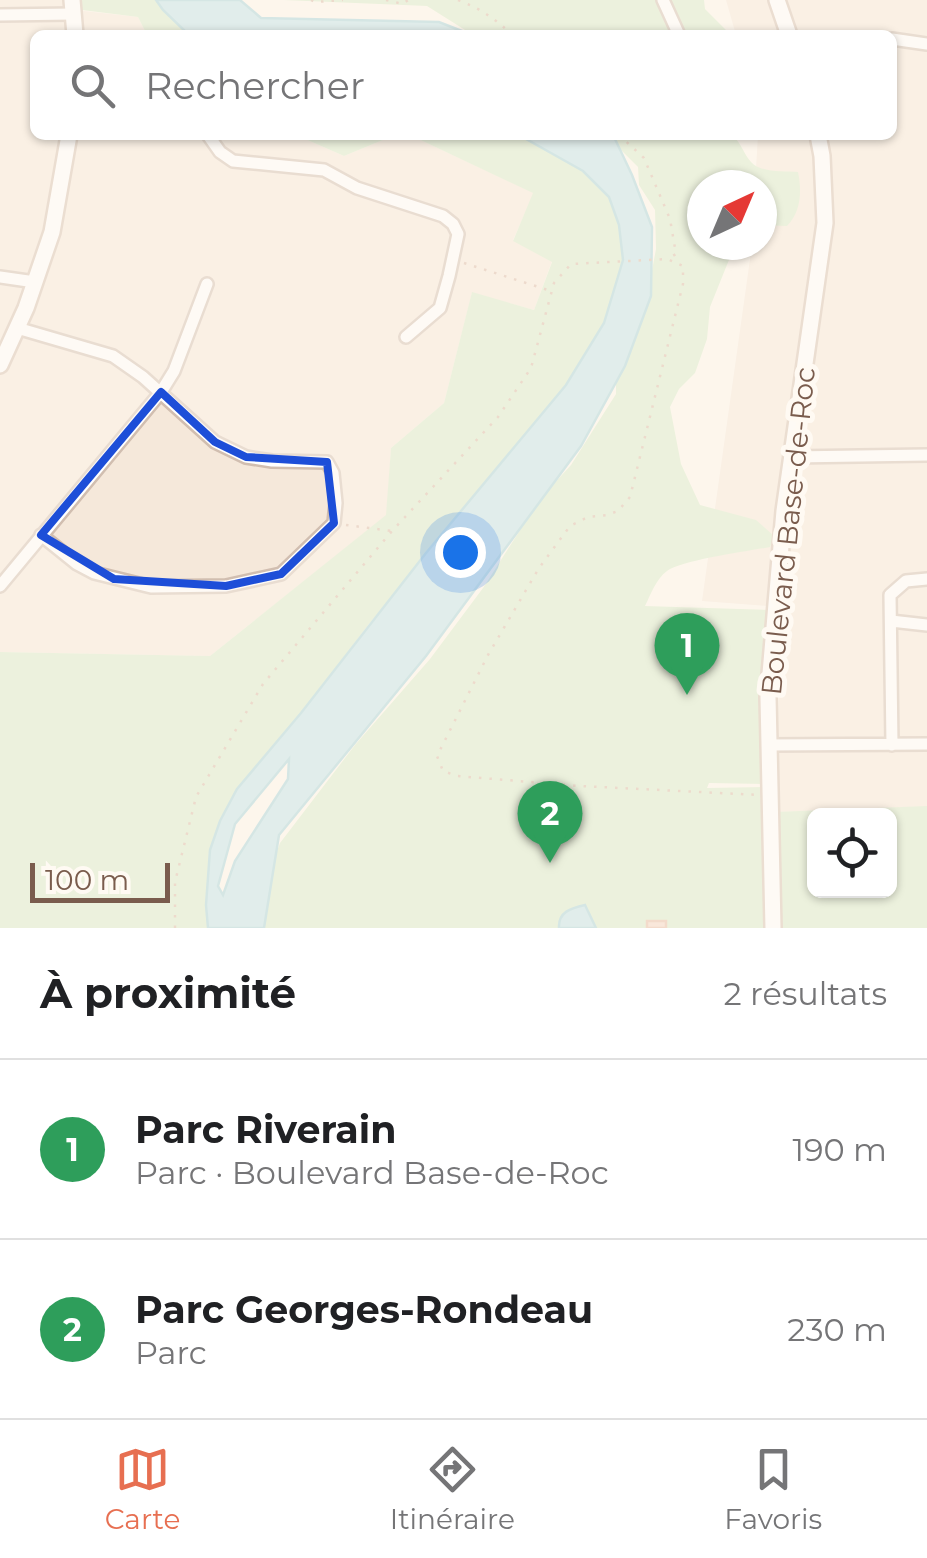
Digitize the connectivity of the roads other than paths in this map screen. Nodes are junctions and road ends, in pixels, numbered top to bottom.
1 (664, 0) edge
2 (776, 0) edge
3 (72, 7) edge
4 (0, 15) edge
5 (676, 30) edge
6 (787, 30) edge
7 (897, 40) edge
8 (927, 44) edge
9 (68, 140) edge
10 (212, 140) edge
11 (819, 140) edge
12 (0, 278) edge
13 (35, 282) junction
14 (207, 284) dead end
15 (17, 328) junction
16 (406, 337) dead end
17 (0, 364) edge
18 (161, 392) junction
19 (927, 454) edge
20 (792, 457) junction
21 (41, 535) junction
22 (927, 579) edge
23 (0, 586) edge
24 (891, 621) junction
25 (927, 624) edge
26 (892, 744) junction
27 (927, 744) edge
28 (769, 745) junction
29 (772, 928) edge

1 - 5 street
2 - 6 street
3 - 4 street
7 - 8 street
9 - 13 street
10 - 16 street
11 - 20 street, Boulevard Base-de-Roc
12 - 13 street
13 - 15 street
14 - 18 street
15 - 17 street
15 - 18 street
18 - 21 street
18 - 21 street
19 - 20 street
20 - 28 street, Boulevard Base-de-Roc
21 - 23 street
22 - 24 street
24 - 25 street
24 - 26 street
26 - 27 street
26 - 28 street
28 - 29 street, Boulevard Base-de-Roc

